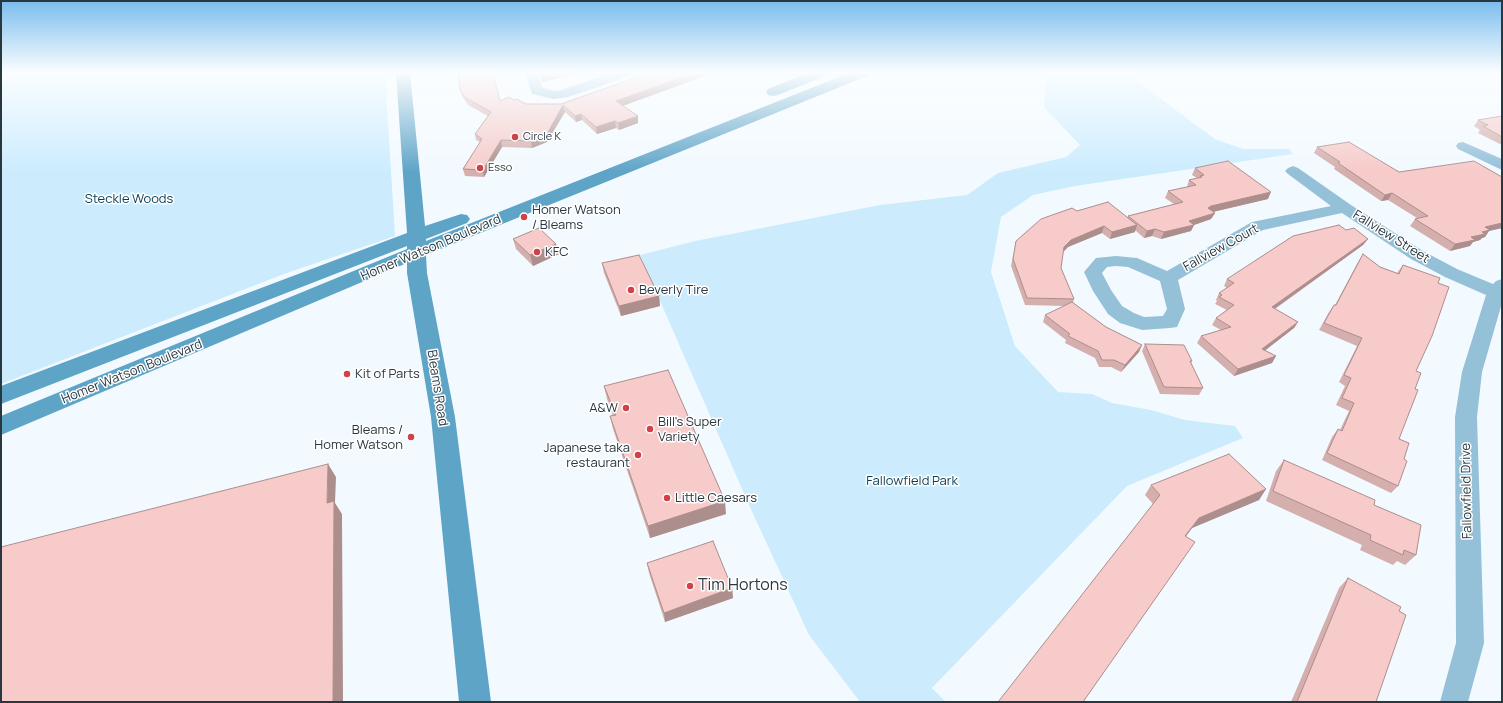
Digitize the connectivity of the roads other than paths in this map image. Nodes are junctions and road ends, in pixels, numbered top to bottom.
1 (406, 106) edge
2 (743, 106) edge
3 (780, 106) edge
4 (1464, 146) dead end
5 (1502, 165) edge
6 (1293, 171) dead end
7 (1345, 208) junction
8 (417, 244) junction
9 (1168, 278) dead end
10 (1499, 288) edge
11 (1, 395) edge
12 (1, 426) edge
13 (474, 702) edge
14 (1454, 702) edge

1 - 8 main road, Bleams Road
2 - 8 main road, Homer Watson Boulevard
3 - 8 main road, Homer Watson Boulevard
4 - 5 street
6 - 7 street, Fallview Street
7 - 9 street, Fallview Court
7 - 10 street, Fallview Street
8 - 11 main road, Homer Watson Boulevard
8 - 12 main road, Homer Watson Boulevard
8 - 13 main road, Bleams Road
10 - 14 street, Fallowfield Drive

